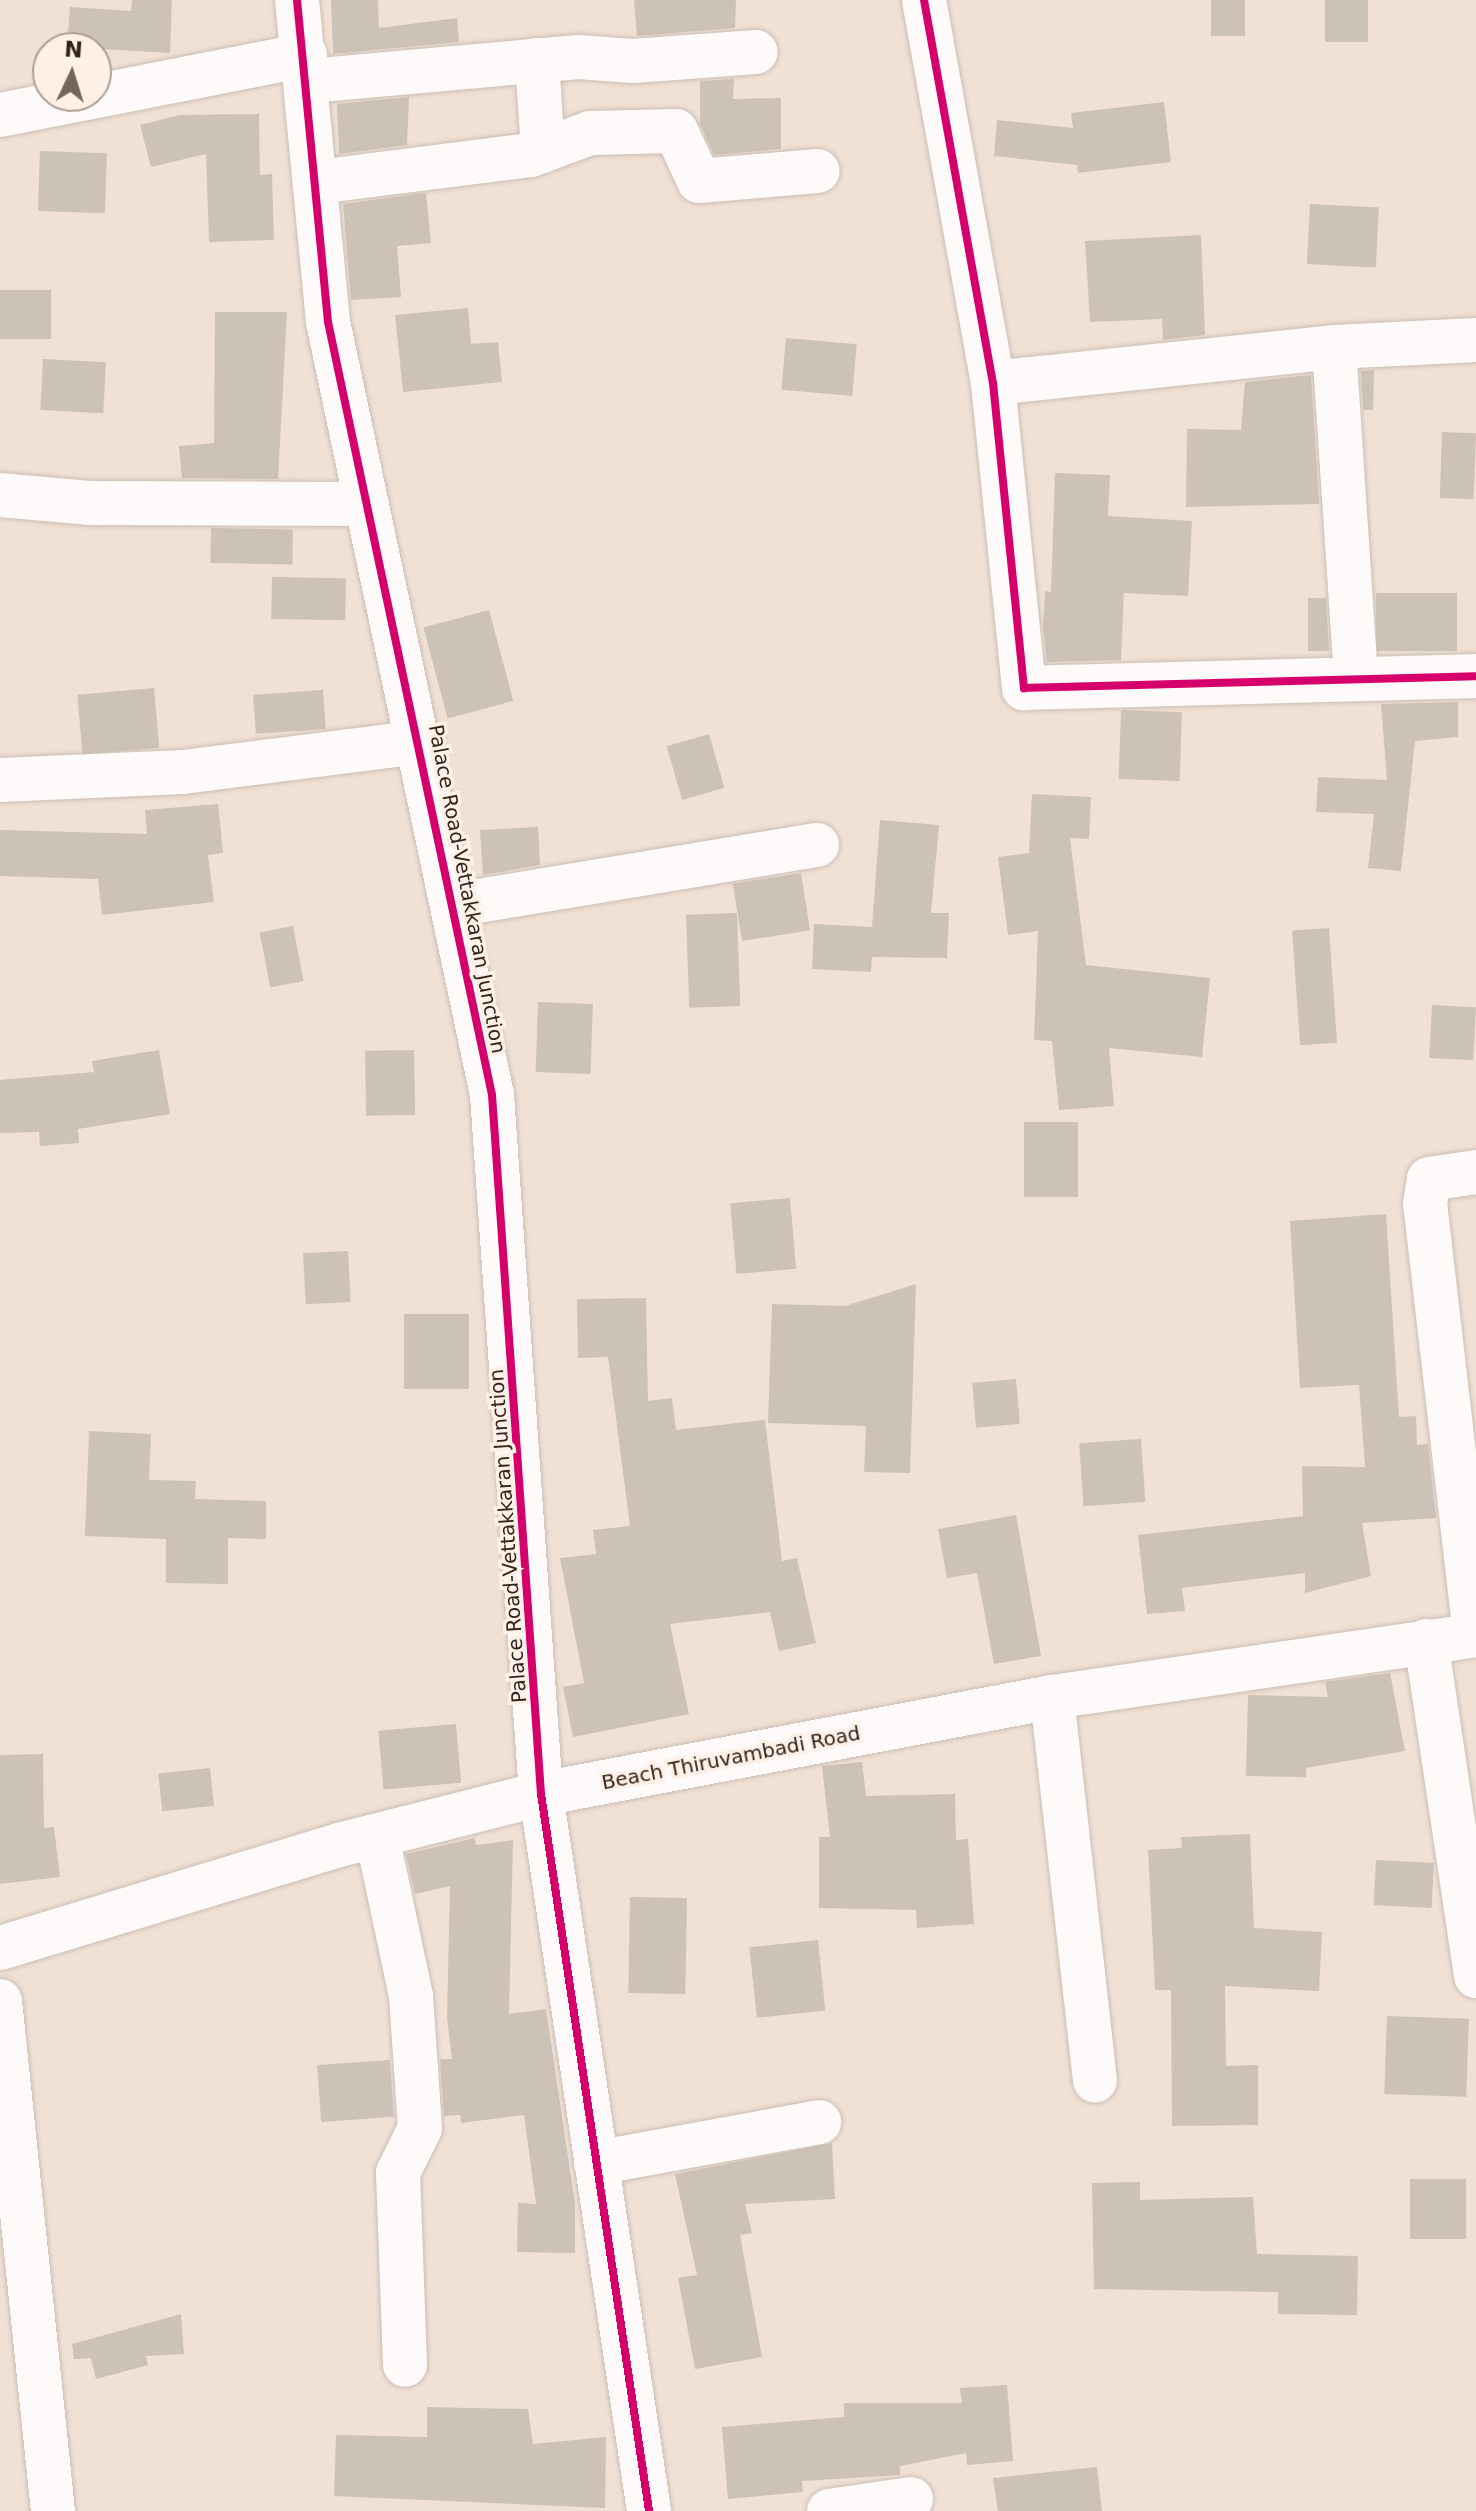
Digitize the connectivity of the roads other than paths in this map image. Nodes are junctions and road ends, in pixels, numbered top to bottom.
1 (297, 0) edge
2 (924, 0) edge
3 (756, 52) dead end
4 (537, 60) junction
5 (307, 68) junction
6 (0, 115) edge
7 (543, 151) junction
8 (818, 171) dead end
9 (317, 182) junction
10 (1476, 340) edge
11 (1334, 347) junction
12 (993, 383) junction
13 (0, 495) edge
14 (363, 504) junction
15 (1356, 676) junction
16 (1476, 676) edge
17 (422, 742) junction
18 (0, 780) edge
19 (817, 845) dead end
20 (454, 905) junction
21 (1476, 1172) edge
22 (1475, 1635) edge
23 (1426, 1641) junction
24 (1052, 1697) junction
25 (541, 1794) junction
26 (377, 1836) junction
27 (0, 1948) edge
28 (1476, 1976) edge
29 (0, 2001) edge
30 (1095, 2081) dead end
31 (819, 2122) dead end
32 (596, 2163) junction
33 (405, 2365) dead end
34 (911, 2499) dead end
35 (53, 2511) edge
36 (649, 2511) edge
37 (829, 2511) edge

1 - 5 street, Palace Road-Vettakkaran Junction
2 - 12 street
3 - 4 street
4 - 5 street
4 - 7 street
5 - 6 street
5 - 9 street, Palace Road-Vettakkaran Junction
7 - 8 street
7 - 9 street
9 - 14 street, Palace Road-Vettakkaran Junction
10 - 11 street
11 - 12 street
11 - 15 street
12 - 15 street
13 - 14 street
14 - 17 street, Palace Road-Vettakkaran Junction
15 - 16 street
17 - 18 street
17 - 20 street, Palace Road-Vettakkaran Junction
19 - 20 street
20 - 25 street, Palace Road-Vettakkaran Junction
21 - 22 street
22 - 23 street, Beach Thiruvambadi Road
23 - 24 street, Beach Thiruvambadi Road
23 - 28 street
24 - 25 street, Beach Thiruvambadi Road
24 - 30 street
25 - 26 street, Beach Thiruvambadi Road
25 - 32 street, Palace Road-Vettakkaran Junction
26 - 27 street, Beach Thiruvambadi Road
26 - 33 street
29 - 35 street
31 - 32 street
32 - 36 street, Palace Road-Vettakkaran Junction
34 - 37 street

